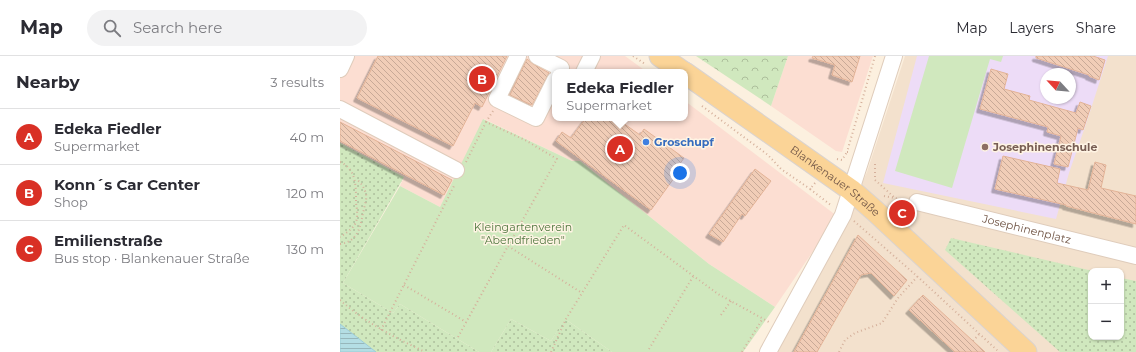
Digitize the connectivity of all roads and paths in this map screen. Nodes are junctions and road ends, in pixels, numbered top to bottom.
1 (346, 56) edge
2 (518, 56) edge
3 (537, 56) edge
4 (592, 56) edge
5 (633, 56) edge
6 (894, 56) edge
7 (653, 60) edge
8 (340, 69) edge
9 (560, 69) edge
10 (586, 69) edge
11 (674, 69) edge
12 (688, 76) edge
13 (552, 85) edge
14 (698, 104) dead end
15 (340, 109) edge
16 (340, 162) edge
17 (459, 172) junction
18 (355, 178) junction
19 (810, 189) dead end
20 (851, 190) junction
21 (917, 202) dead end
22 (843, 215) junction
23 (340, 237) edge
24 (340, 244) edge
25 (508, 246) junction
26 (1136, 256) edge
27 (924, 270) junction
28 (694, 275) junction
29 (404, 285) junction
30 (582, 293) junction
31 (340, 300) edge
32 (731, 301) junction
33 (721, 316) dead end
34 (763, 318) junction
35 (466, 322) junction
36 (780, 328) junction
37 (381, 330) junction
38 (458, 337) dead end
39 (649, 349) dead end
40 (425, 352) edge
41 (551, 352) edge
42 (742, 352) edge
43 (768, 352) edge
44 (839, 352) edge
45 (999, 352) edge
46 (1026, 352) edge

1 - 8 street
2 - 13 street
3 - 9 street
4 - 10 street
5 - 7 path
6 - 20 street
7 - 11 main road, Blankenauer Straße
12 - 20 main road, Blankenauer Straße
14 - 19 path
15 - 17 street
16 - 18 path
17 - 25 path
17 - 29 path
18 - 23 path
18 - 24 path
20 - 22 street
20 - 27 main road, Blankenauer Straße
21 - 26 street, Josephinenplatz
22 - 27 path
22 - 36 street
25 - 30 path
25 - 35 path
27 - 44 path
27 - 45 path
27 - 46 main road, Blankenauer Straße
28 - 30 path
28 - 32 path
28 - 39 path
29 - 35 path
29 - 37 path
30 - 41 path
31 - 37 path
32 - 33 path
32 - 34 path
34 - 36 path
34 - 42 path
35 - 38 path
36 - 43 street
37 - 40 path

